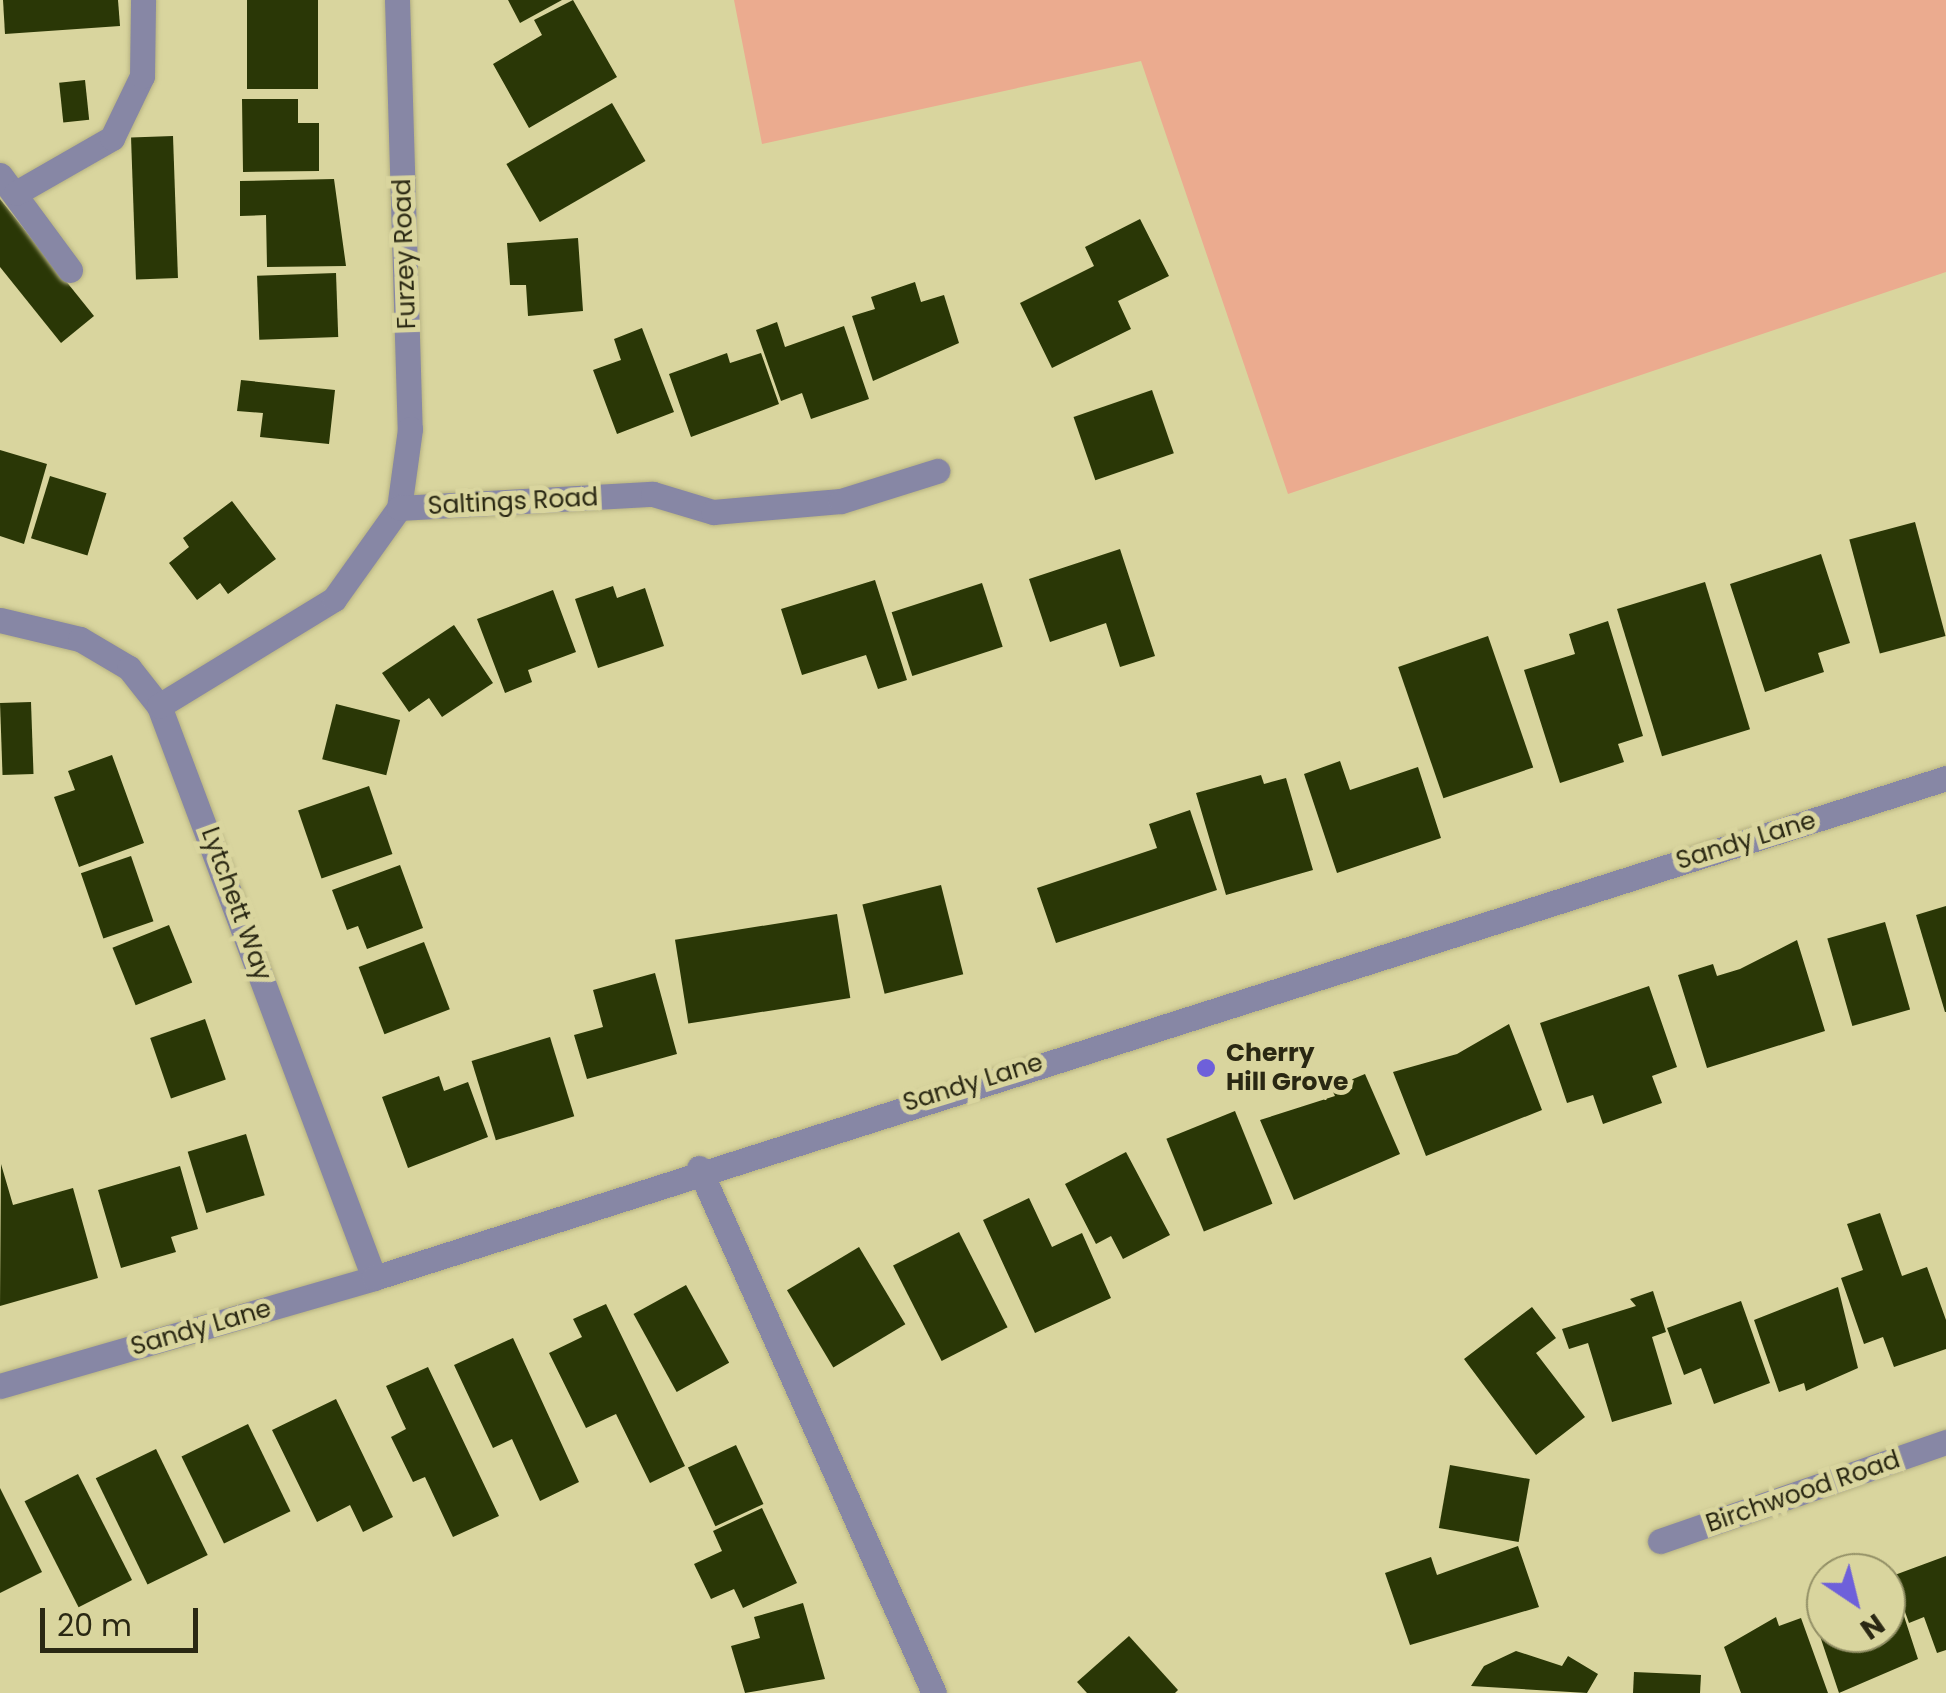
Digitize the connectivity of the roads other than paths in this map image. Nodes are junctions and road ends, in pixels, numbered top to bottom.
1 (143, 0) edge
2 (397, 0) edge
3 (8, 185) edge
4 (70, 270) dead end
5 (937, 471) dead end
6 (399, 508) junction
7 (0, 620) edge
8 (159, 706) junction
9 (1946, 778) edge
10 (699, 1168) junction
11 (374, 1278) junction
12 (0, 1386) edge
13 (1946, 1442) edge
14 (1660, 1541) dead end
15 (934, 1693) edge

1 - 3 street
2 - 6 street, Furzey Road
3 - 4 street
5 - 6 street, Saltings Road
6 - 8 street, Saltings Road
7 - 8 street, Lytchett Way
8 - 11 street, Lytchett Way
9 - 10 street, Sandy Lane
10 - 11 street, Sandy Lane
10 - 15 street
11 - 12 street, Sandy Lane
13 - 14 street, Birchwood Road

